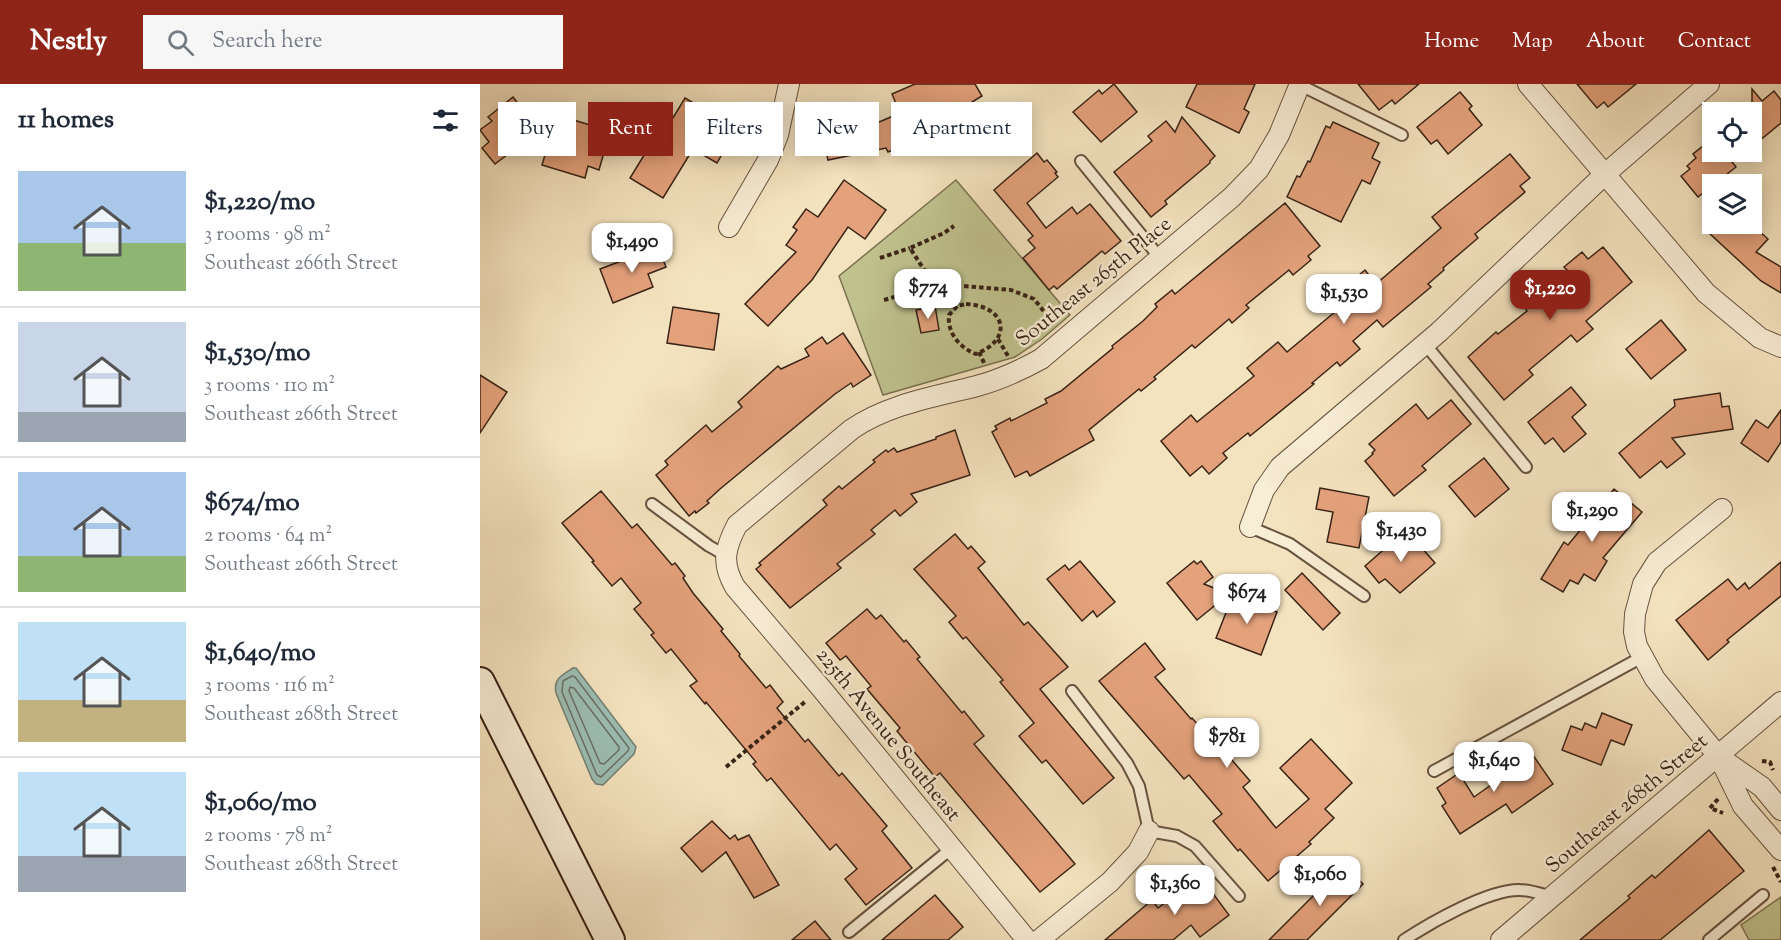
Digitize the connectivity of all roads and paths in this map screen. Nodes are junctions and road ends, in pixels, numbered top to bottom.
1 (789, 84) edge
2 (1300, 84) edge
3 (1528, 84) edge
4 (1709, 84) edge
5 (1402, 135) dead end
6 (1081, 161) dead end
7 (1604, 175) junction
8 (954, 226) dead end
9 (729, 227) dead end
10 (910, 248) junction
11 (880, 258) dead end
12 (1161, 258) junction
13 (934, 285) junction
14 (884, 300) dead end
15 (951, 329) joint
16 (1066, 338) junction
17 (1425, 344) junction
18 (1781, 347) edge
19 (1526, 467) dead end
20 (652, 504) dead end
21 (1722, 509) dead end
22 (1250, 527) joint
23 (725, 555) junction
24 (1364, 596) dead end
25 (1642, 657) junction
26 (480, 682) edge
27 (821, 688) junction
28 (1072, 691) dead end
29 (1781, 702) edge
30 (1719, 757) junction
31 (726, 767) dead end
32 (1434, 771) dead end
33 (1781, 810) edge
34 (1149, 831) junction
35 (952, 849) junction
36 (1781, 850) edge
37 (1763, 895) dead end
38 (1239, 896) dead end
39 (1552, 897) junction
40 (849, 932) dead end
41 (610, 940) edge
42 (1027, 940) edge
43 (1039, 940) edge
44 (1404, 940) edge
45 (1501, 940) edge
46 (1709, 940) edge

1 - 9 street
2 - 5 lane
2 - 12 street, Southeast 265th Place
3 - 7 street
4 - 7 street
6 - 12 lane
7 - 17 street
7 - 18 street
8 - 10 path
10 - 11 path
10 - 13 path
12 - 16 street, Southeast 265th Place
13 - 14 path
13 - 16 path
15 - 15 path
16 - 23 street, Southeast 265th Place
17 - 19 lane
17 - 22 street
20 - 23 lane
21 - 25 street
22 - 24 lane
23 - 27 street, 225th Avenue Southeast
25 - 30 street
25 - 32 lane
26 - 41 street
27 - 31 path
27 - 35 street, 225th Avenue Southeast
28 - 34 lane
29 - 30 street, Southeast 268th Street
30 - 33 street
30 - 36 street
30 - 39 street, Southeast 268th Street
34 - 38 lane
34 - 43 street
35 - 40 lane
35 - 42 street, 225th Avenue Southeast
37 - 46 lane
39 - 44 lane
39 - 45 street, Southeast 268th Street

